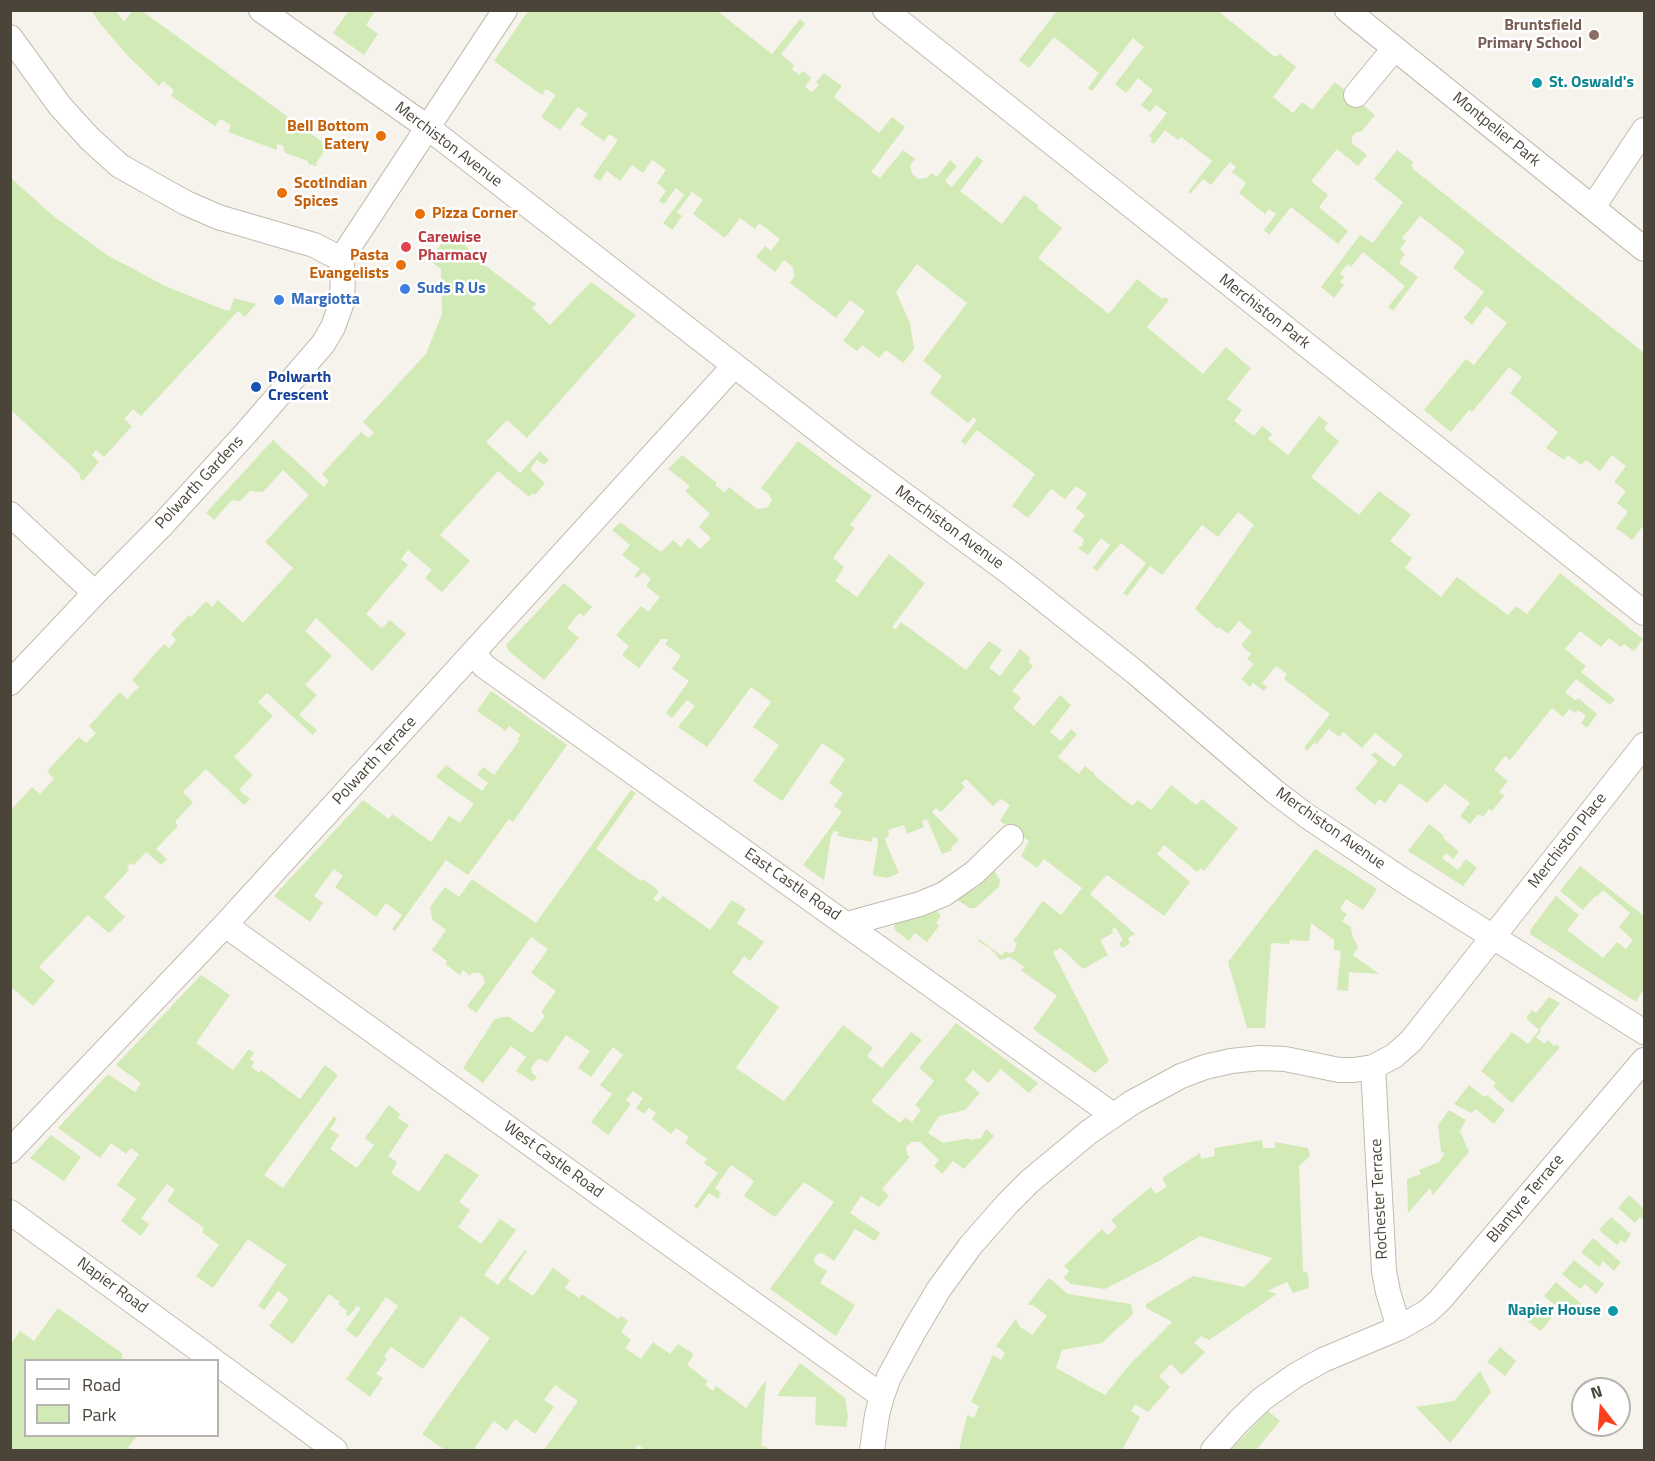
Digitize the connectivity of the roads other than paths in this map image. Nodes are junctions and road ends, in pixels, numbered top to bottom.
1 (261, 10) edge
2 (505, 10) edge
3 (885, 10) edge
4 (1347, 10) edge
5 (10, 37) edge
6 (1394, 49) junction
7 (1356, 95) dead end
8 (427, 127) junction
9 (1644, 130) edge
10 (1593, 207) junction
11 (1644, 249) edge
12 (341, 259) junction
13 (734, 366) junction
14 (10, 514) edge
15 (95, 593) junction
16 (1644, 613) edge
17 (474, 653) junction
18 (10, 683) edge
19 (1644, 745) edge
20 (1011, 837) dead end
21 (848, 924) junction
22 (225, 925) junction
23 (1492, 936) junction
24 (1644, 1032) edge
25 (1644, 1060) edge
26 (1373, 1067) junction
27 (1113, 1115) junction
28 (10, 1151) edge
29 (10, 1212) edge
30 (1399, 1328) junction
31 (212, 1359) edge
32 (219, 1365) edge
33 (882, 1396) junction
34 (336, 1450) edge
35 (872, 1450) edge
36 (1213, 1450) edge

1 - 8 street, Merchiston Avenue
2 - 8 street
3 - 16 street, Merchiston Park
4 - 6 street, Montpelier Park
5 - 12 street
6 - 7 street
6 - 10 street, Montpelier Park
8 - 12 street
8 - 13 street, Merchiston Avenue
9 - 10 street
10 - 11 street, Montpelier Park
12 - 15 street, Polwarth Gardens
13 - 17 street, Polwarth Terrace
13 - 23 street, Merchiston Avenue
14 - 15 street
15 - 18 street, Polwarth Gardens
17 - 21 street, East Castle Road
17 - 22 street, Polwarth Terrace
19 - 23 street, Merchiston Place
20 - 21 street
21 - 27 street, East Castle Road
22 - 28 street, Polwarth Terrace
22 - 33 street, West Castle Road
23 - 24 street, Merchiston Avenue
23 - 26 street, Merchiston Place
25 - 30 street, Blantyre Terrace
26 - 27 street
26 - 30 street, Rochester Terrace
27 - 33 street
29 - 31 street, Napier Road
30 - 36 street, Blantyre Terrace
32 - 34 street
33 - 35 street

